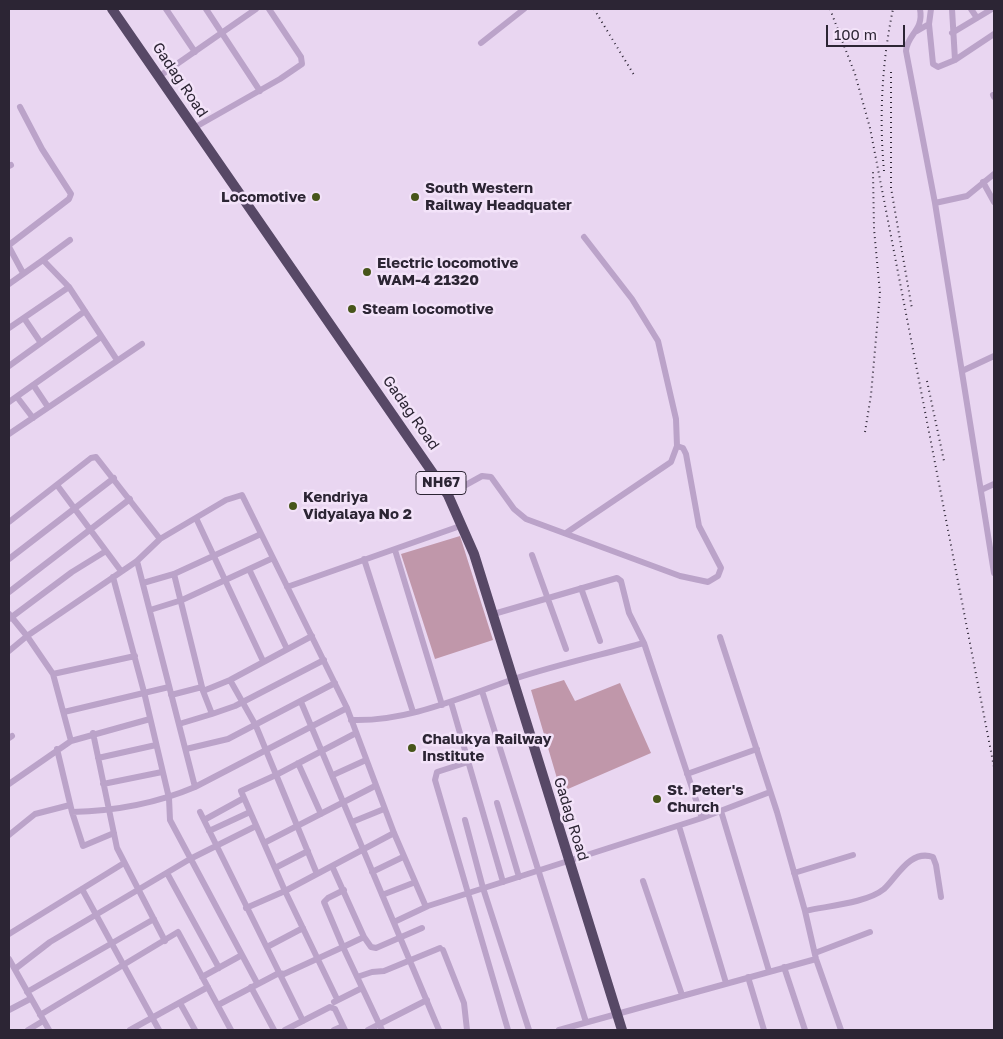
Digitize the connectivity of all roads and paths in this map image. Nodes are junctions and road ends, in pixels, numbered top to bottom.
1 (112, 9) edge
2 (119, 9) edge
3 (166, 9) edge
4 (206, 9) edge
5 (256, 9) edge
6 (269, 9) edge
7 (524, 9) edge
8 (920, 9) edge
9 (930, 9) edge
10 (952, 9) edge
11 (972, 9) edge
12 (992, 9) edge
13 (977, 18) junction
14 (929, 24) junction
15 (917, 31) junction
16 (222, 32) junction
17 (952, 33) junction
18 (994, 34) edge
19 (481, 43) dead end
20 (195, 52) junction
21 (955, 60) junction
22 (164, 73) junction
23 (260, 91) junction
24 (20, 107) dead end
25 (199, 125) junction
26 (994, 174) edge
27 (983, 182) junction
28 (994, 202) edge
29 (935, 203) junction
30 (584, 237) dead end
31 (70, 240) dead end
32 (9, 246) edge
33 (43, 260) junction
34 (23, 273) junction
35 (9, 284) edge
36 (69, 287) junction
37 (85, 311) junction
38 (24, 318) junction
39 (9, 328) edge
40 (101, 336) junction
41 (41, 343) junction
42 (142, 344) dead end
43 (994, 356) edge
44 (117, 360) junction
45 (9, 366) edge
46 (962, 371) junction
47 (34, 386) junction
48 (17, 397) junction
49 (9, 402) edge
50 (48, 407) junction
51 (33, 418) junction
52 (9, 434) edge
53 (677, 446) junction
54 (114, 478) junction
55 (994, 484) edge
56 (57, 485) junction
57 (982, 490) junction
58 (453, 492) junction
59 (130, 499) junction
60 (75, 508) junction
61 (196, 518) junction
62 (9, 522) edge
63 (463, 525) junction
64 (90, 529) junction
65 (566, 533) junction
66 (261, 534) junction
67 (160, 539) junction
68 (992, 544) edge
69 (395, 550) junction
70 (106, 551) junction
71 (532, 554) dead end
72 (214, 555) junction
73 (273, 558) junction
74 (9, 559) edge
75 (364, 559) junction
76 (137, 561) junction
77 (249, 569) junction
78 (121, 571) junction
79 (994, 573) edge
80 (174, 574) junction
81 (113, 577) junction
82 (226, 580) junction
83 (143, 583) junction
84 (288, 586) junction
85 (581, 588) junction
86 (9, 592) edge
87 (548, 598) junction
88 (182, 600) junction
89 (150, 610) junction
90 (497, 613) junction
91 (10, 617) edge
92 (28, 636) junction
93 (312, 636) junction
94 (720, 637) dead end
95 (600, 641) dead end
96 (644, 643) junction
97 (287, 648) junction
98 (566, 649) dead end
99 (9, 652) edge
100 (135, 656) junction
101 (263, 660) junction
102 (324, 660) junction
103 (53, 674) junction
104 (515, 679) junction
105 (230, 680) junction
106 (335, 683) junction
107 (169, 687) junction
108 (203, 689) junction
109 (144, 692) junction
110 (482, 692) junction
111 (171, 695) junction
112 (243, 702) junction
113 (301, 702) junction
114 (451, 702) junction
115 (442, 706) junction
116 (347, 708) junction
117 (64, 712) junction
118 (413, 712) junction
119 (212, 714) junction
120 (150, 719) junction
121 (351, 720) junction
122 (179, 724) junction
123 (256, 726) junction
124 (312, 727) junction
125 (93, 733) junction
126 (356, 733) junction
127 (71, 741) junction
128 (156, 745) junction
129 (57, 749) junction
130 (186, 749) junction
131 (757, 750) junction
132 (266, 751) junction
133 (322, 751) junction
134 (98, 758) junction
135 (366, 760) junction
136 (468, 762) junction
137 (298, 764) junction
138 (162, 772) junction
139 (687, 774) junction
140 (276, 775) junction
141 (332, 775) junction
142 (9, 784) edge
143 (103, 784) junction
144 (375, 786) junction
145 (195, 787) junction
146 (770, 792) junction
147 (169, 798) junction
148 (244, 798) junction
149 (343, 802) junction
150 (497, 803) dead end
151 (70, 805) junction
152 (384, 809) junction
153 (108, 811) junction
154 (721, 811) junction
155 (72, 812) junction
156 (200, 812) dead end
157 (250, 812) junction
158 (321, 814) junction
159 (702, 818) junction
160 (204, 820) junction
161 (465, 820) dead end
162 (352, 822) junction
163 (256, 826) junction
164 (298, 826) junction
165 (679, 826) junction
166 (209, 831) junction
167 (114, 833) junction
168 (394, 833) junction
169 (9, 836) edge
170 (264, 843) junction
171 (215, 845) junction
172 (362, 849) junction
173 (308, 851) junction
174 (853, 855) dead end
175 (403, 857) junction
176 (190, 858) junction
177 (571, 859) junction
178 (124, 864) junction
179 (332, 866) junction
180 (275, 868) junction
181 (539, 870) junction
182 (372, 872) junction
183 (167, 873) junction
184 (794, 873) junction
185 (317, 874) junction
186 (518, 876) junction
187 (643, 881) dead end
188 (503, 882) junction
189 (413, 883) junction
190 (484, 888) junction
191 (82, 889) junction
192 (138, 890) junction
193 (344, 890) junction
194 (285, 891) junction
195 (467, 894) junction
196 (382, 895) junction
197 (941, 897) dead end
198 (426, 907) junction
199 (246, 908) junction
200 (806, 911) junction
201 (96, 916) junction
202 (154, 919) junction
203 (394, 922) junction
204 (303, 928) junction
205 (422, 928) dead end
206 (870, 932) dead end
207 (9, 934) edge
208 (364, 937) junction
209 (401, 938) junction
210 (165, 941) junction
211 (110, 943) junction
212 (266, 947) junction
213 (343, 947) junction
214 (242, 955) junction
215 (815, 956) junction
216 (9, 959) edge
217 (318, 960) junction
218 (410, 960) junction
219 (124, 966) junction
220 (784, 967) junction
221 (219, 968) junction
222 (15, 969) junction
223 (769, 972) junction
224 (280, 973) junction
225 (202, 976) junction
226 (357, 977) junction
227 (748, 977) junction
228 (726, 983) junction
229 (254, 985) junction
230 (208, 987) junction
231 (362, 988) junction
232 (682, 995) junction
233 (28, 996) junction
234 (337, 999) junction
235 (427, 1000) junction
236 (180, 1002) junction
237 (218, 1005) junction
238 (330, 1006) junction
239 (9, 1010) edge
240 (619, 1012) junction
241 (42, 1018) junction
242 (152, 1018) junction
243 (303, 1021) junction
244 (586, 1022) junction
245 (381, 1027) edge
246 (344, 1028) edge
247 (28, 1030) edge
248 (49, 1030) edge
249 (130, 1030) edge
250 (159, 1030) edge
251 (195, 1030) edge
252 (230, 1030) edge
253 (274, 1030) edge
254 (285, 1030) edge
255 (334, 1030) edge
256 (368, 1030) edge
257 (439, 1030) edge
258 (467, 1030) edge
259 (508, 1030) edge
260 (529, 1030) edge
261 (559, 1030) edge
262 (622, 1030) edge
263 (627, 1030) edge
264 (764, 1030) edge
265 (805, 1030) edge
266 (841, 1030) edge

1 - 63 highway, Gadag Road / NH67
2 - 22 highway, Gadag Road / NH67
3 - 20 street
4 - 16 street
5 - 16 street
6 - 23 street
7 - 19 street
8 - 15 street
9 - 14 street
10 - 17 street
11 - 13 street
12 - 13 street
13 - 17 street
14 - 15 street
14 - 21 street
15 - 29 street
16 - 20 street
16 - 23 street
17 - 21 street
18 - 21 street
20 - 22 street
22 - 25 highway, Gadag Road / NH67
23 - 25 street
24 - 32 street
25 - 58 highway, Gadag Road / NH67
26 - 27 street
27 - 28 street
27 - 29 street
29 - 46 street
30 - 53 street
31 - 33 street
32 - 34 street
33 - 34 street
33 - 36 street
34 - 35 street
36 - 37 street
36 - 38 street
37 - 40 street
37 - 41 street
38 - 39 street
38 - 41 street
40 - 44 street
40 - 47 street
41 - 45 street
42 - 44 street
43 - 46 street
44 - 50 street
46 - 57 street
47 - 48 street
47 - 50 street
48 - 49 street
48 - 51 street
50 - 51 street
51 - 52 street
53 - 65 street
53 - 65 street
54 - 56 street
54 - 59 street
54 - 60 street
55 - 57 street
56 - 60 street
56 - 62 street
57 - 68 street
58 - 65 street
58 - 90 highway, Gadag Road / NH67
59 - 64 street
59 - 67 street
60 - 64 street
60 - 74 street
61 - 66 street
61 - 67 street
61 - 72 street
63 - 69 street
63 - 104 highway, Gadag Road / NH67
64 - 70 street
64 - 86 street
66 - 72 street
66 - 73 street
67 - 76 street
68 - 79 street
69 - 75 street
69 - 115 street
70 - 78 street
70 - 91 street
71 - 87 street
72 - 80 street
72 - 82 street
73 - 77 street
73 - 84 street
75 - 84 street
75 - 118 street
76 - 78 street
76 - 83 street
77 - 82 street
77 - 97 street
78 - 81 street
80 - 83 street
80 - 88 street
81 - 92 street
81 - 100 street
82 - 88 street
82 - 101 street
83 - 89 street
84 - 93 street
85 - 87 street
85 - 95 street
85 - 96 street
87 - 90 street
87 - 98 street
88 - 89 street
88 - 108 street
89 - 107 street
90 - 104 highway, Gadag Road / NH67
91 - 92 street
92 - 99 street
92 - 103 street
93 - 97 street
93 - 102 street
94 - 131 street
96 - 104 street
96 - 139 street
97 - 101 street
100 - 103 street
100 - 109 street
101 - 105 street
102 - 106 street
102 - 112 street
103 - 117 street
104 - 110 street
104 - 177 highway, Gadag Road / NH67
105 - 108 street
105 - 112 street
106 - 113 street
106 - 116 street
107 - 109 street
107 - 111 street
108 - 111 street
108 - 119 street
109 - 117 street
109 - 120 street
110 - 114 street
110 - 181 street
111 - 122 street
112 - 119 street
112 - 123 street
113 - 123 street
113 - 124 street
114 - 115 street
114 - 136 street
115 - 118 street
116 - 121 street
116 - 124 street
117 - 127 street
118 - 121 street
119 - 122 street
120 - 125 street
120 - 128 street
121 - 126 street
122 - 130 street
123 - 130 street
123 - 132 street
124 - 132 street
124 - 133 street
125 - 127 street
125 - 134 street
126 - 133 street
126 - 135 street
127 - 129 street
128 - 134 street
128 - 138 street
129 - 142 street
129 - 151 street
130 - 145 street
131 - 139 street
131 - 146 street
132 - 140 street
132 - 145 street
133 - 137 street
133 - 141 street
134 - 143 street
135 - 141 street
135 - 144 street
136 - 188 street
136 - 195 street
137 - 140 street
137 - 158 street
138 - 143 street
138 - 147 street
139 - 159 street
140 - 148 street
140 - 164 street
141 - 149 street
143 - 153 street
144 - 149 street
144 - 152 street
145 - 147 street
146 - 154 street
146 - 184 street
147 - 153 street
147 - 176 street
148 - 157 street
148 - 160 street
149 - 158 street
149 - 162 street
150 - 186 street
151 - 155 street
151 - 169 street
152 - 162 street
152 - 168 street
153 - 155 street
153 - 167 street
154 - 159 street
154 - 223 street
155 - 167 street
156 - 160 street
157 - 163 street
157 - 166 street
158 - 164 street
159 - 165 street
160 - 166 street
161 - 190 street
162 - 172 street
163 - 170 street
163 - 171 street
164 - 170 street
164 - 173 street
165 - 177 street
165 - 228 street
166 - 171 street
167 - 178 street
168 - 172 street
168 - 175 street
170 - 180 street
171 - 176 street
171 - 199 street
172 - 179 street
172 - 182 street
173 - 180 street
173 - 185 street
174 - 184 street
175 - 182 street
175 - 189 street
176 - 183 street
176 - 214 street
177 - 181 street
177 - 240 highway, Gadag Road / NH67
178 - 191 street
178 - 192 street
179 - 185 street
179 - 193 street
180 - 194 street
181 - 186 street
181 - 244 street
182 - 196 street
183 - 192 street
183 - 221 street
184 - 200 street
185 - 194 street
186 - 188 street
187 - 232 street
188 - 190 street
189 - 196 street
189 - 198 street
190 - 195 street
190 - 260 street
191 - 201 street
191 - 207 street
192 - 201 street
192 - 202 street
193 - 208 street
193 - 213 street
194 - 199 street
194 - 204 street
195 - 198 street
195 - 259 street
196 - 203 street
197 - 200 street
198 - 203 street
199 - 212 street
200 - 215 street
201 - 211 street
201 - 222 street
202 - 210 street
202 - 211 street
203 - 209 street
204 - 212 street
204 - 217 street
205 - 209 street
206 - 215 street
208 - 209 street
208 - 213 street
209 - 218 street
210 - 219 street
210 - 225 street
211 - 219 street
211 - 233 street
212 - 224 street
213 - 217 street
213 - 226 street
214 - 221 street
214 - 229 street
215 - 220 street
215 - 266 street
216 - 222 street
217 - 224 street
217 - 234 street
218 - 226 street
218 - 235 street
218 - 258 street
219 - 241 street
219 - 242 street
220 - 223 street
220 - 265 street
221 - 225 street
222 - 233 street
223 - 227 street
224 - 229 street
224 - 243 street
225 - 230 street
226 - 231 street
227 - 228 street
227 - 264 street
228 - 232 street
229 - 237 street
229 - 253 street
230 - 236 street
230 - 237 street
231 - 234 street
231 - 245 street
232 - 240 street
233 - 239 street
233 - 241 street
234 - 238 street
235 - 245 street
235 - 257 street
236 - 242 street
236 - 251 street
237 - 252 street
238 - 243 street
238 - 246 street
240 - 244 street
240 - 262 highway, Gadag Road / NH67
240 - 263 highway, Gadag Road / NH67
241 - 247 street
241 - 248 street
242 - 249 street
242 - 250 street
243 - 254 street
244 - 261 street
245 - 256 street
246 - 255 street

